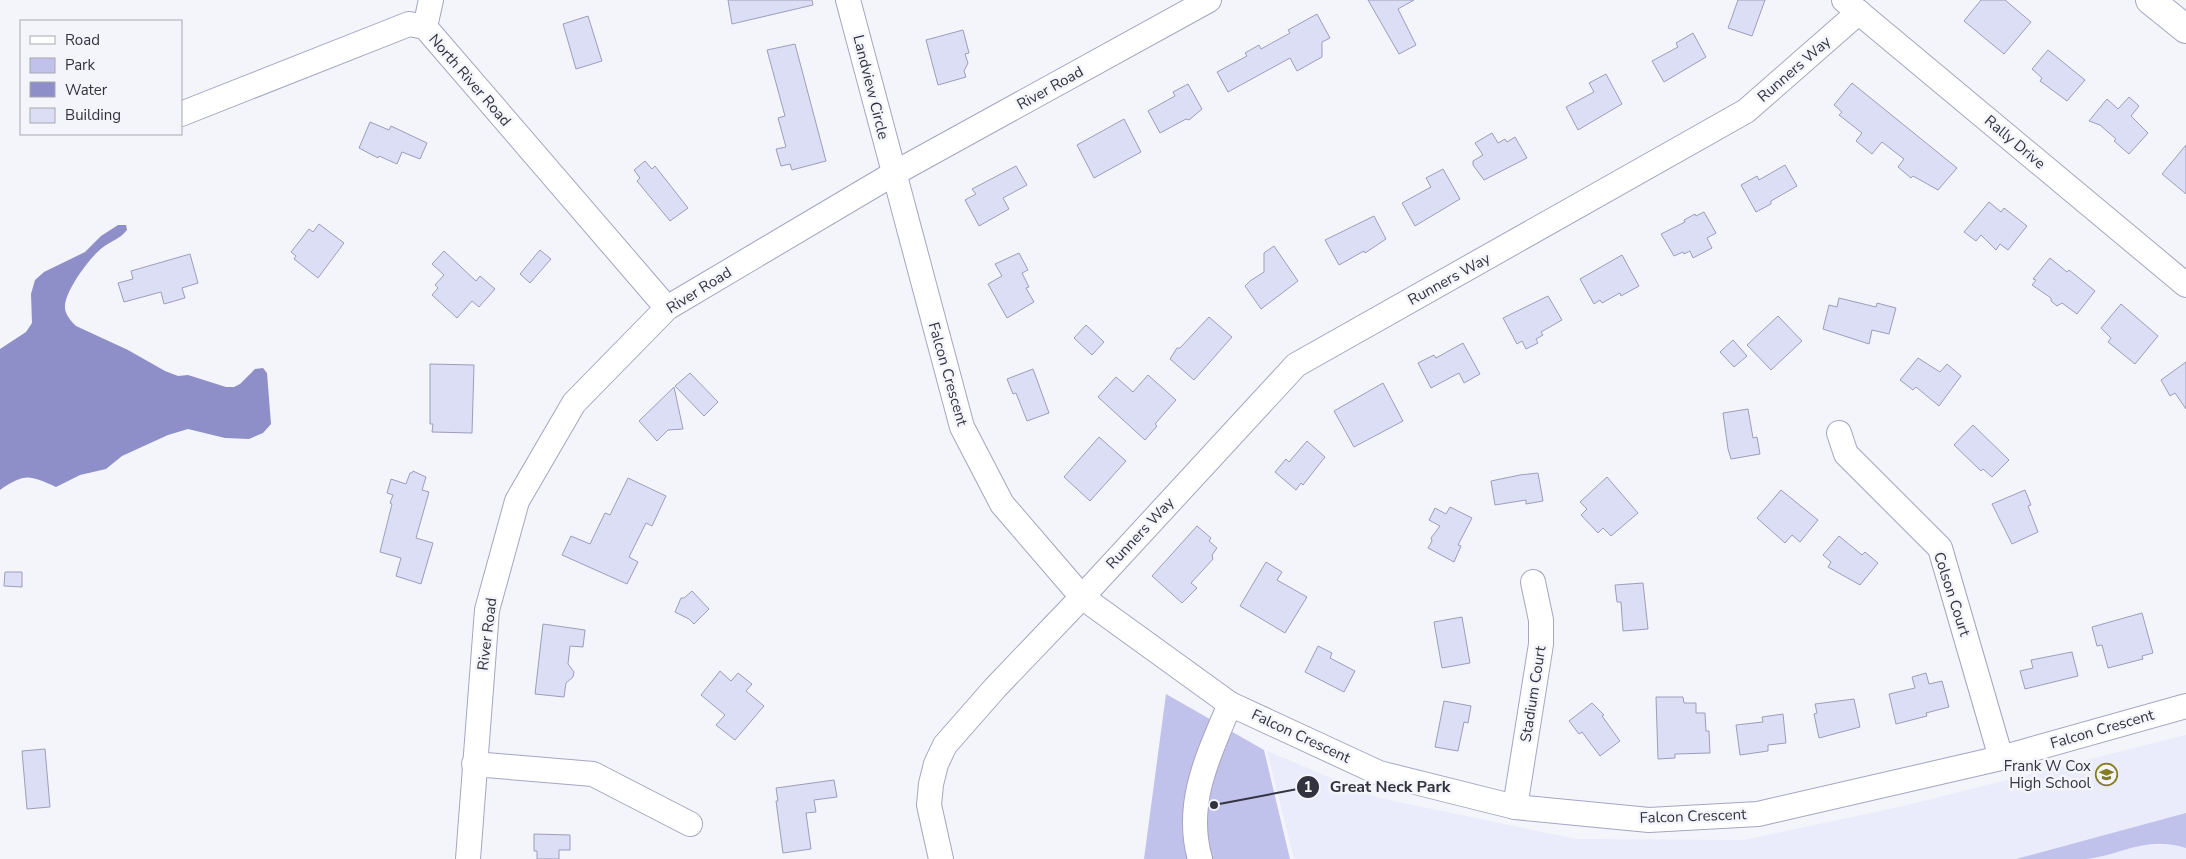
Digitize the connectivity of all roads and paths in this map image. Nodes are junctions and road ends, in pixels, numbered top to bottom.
1 (415, 0) edge
2 (431, 0) edge
3 (848, 0) edge
4 (1209, 0) edge
5 (2150, 0) edge
6 (1851, 6) edge
7 (417, 26) junction
8 (2186, 29) edge
9 (182, 114) edge
10 (893, 174) junction
11 (2186, 285) edge
12 (667, 308) junction
13 (1839, 433) dead end
14 (1533, 582) dead end
15 (1082, 597) junction
16 (1230, 704) junction
17 (2186, 706) edge
18 (2001, 758) junction
19 (474, 764) junction
20 (1515, 807) junction
21 (690, 824) dead end
22 (468, 859) edge
23 (941, 859) edge
24 (1200, 859) edge

1 - 7 street
2 - 7 street
3 - 10 street, Landview Circle
4 - 10 street, River Road
5 - 8 main road
6 - 11 street, Rally Drive
6 - 15 street, Runners Way
7 - 9 street
7 - 12 street, North River Road
10 - 12 street, River Road
10 - 15 street, Falcon Crescent
12 - 19 street, River Road
13 - 18 street, Colson Court
14 - 20 street, Stadium Court
15 - 16 street, Falcon Crescent
15 - 23 street, Runners Way
16 - 20 street, Falcon Crescent
16 - 24 street
17 - 18 street, Falcon Crescent
18 - 20 street, Falcon Crescent
19 - 21 street
19 - 22 street, River Road

